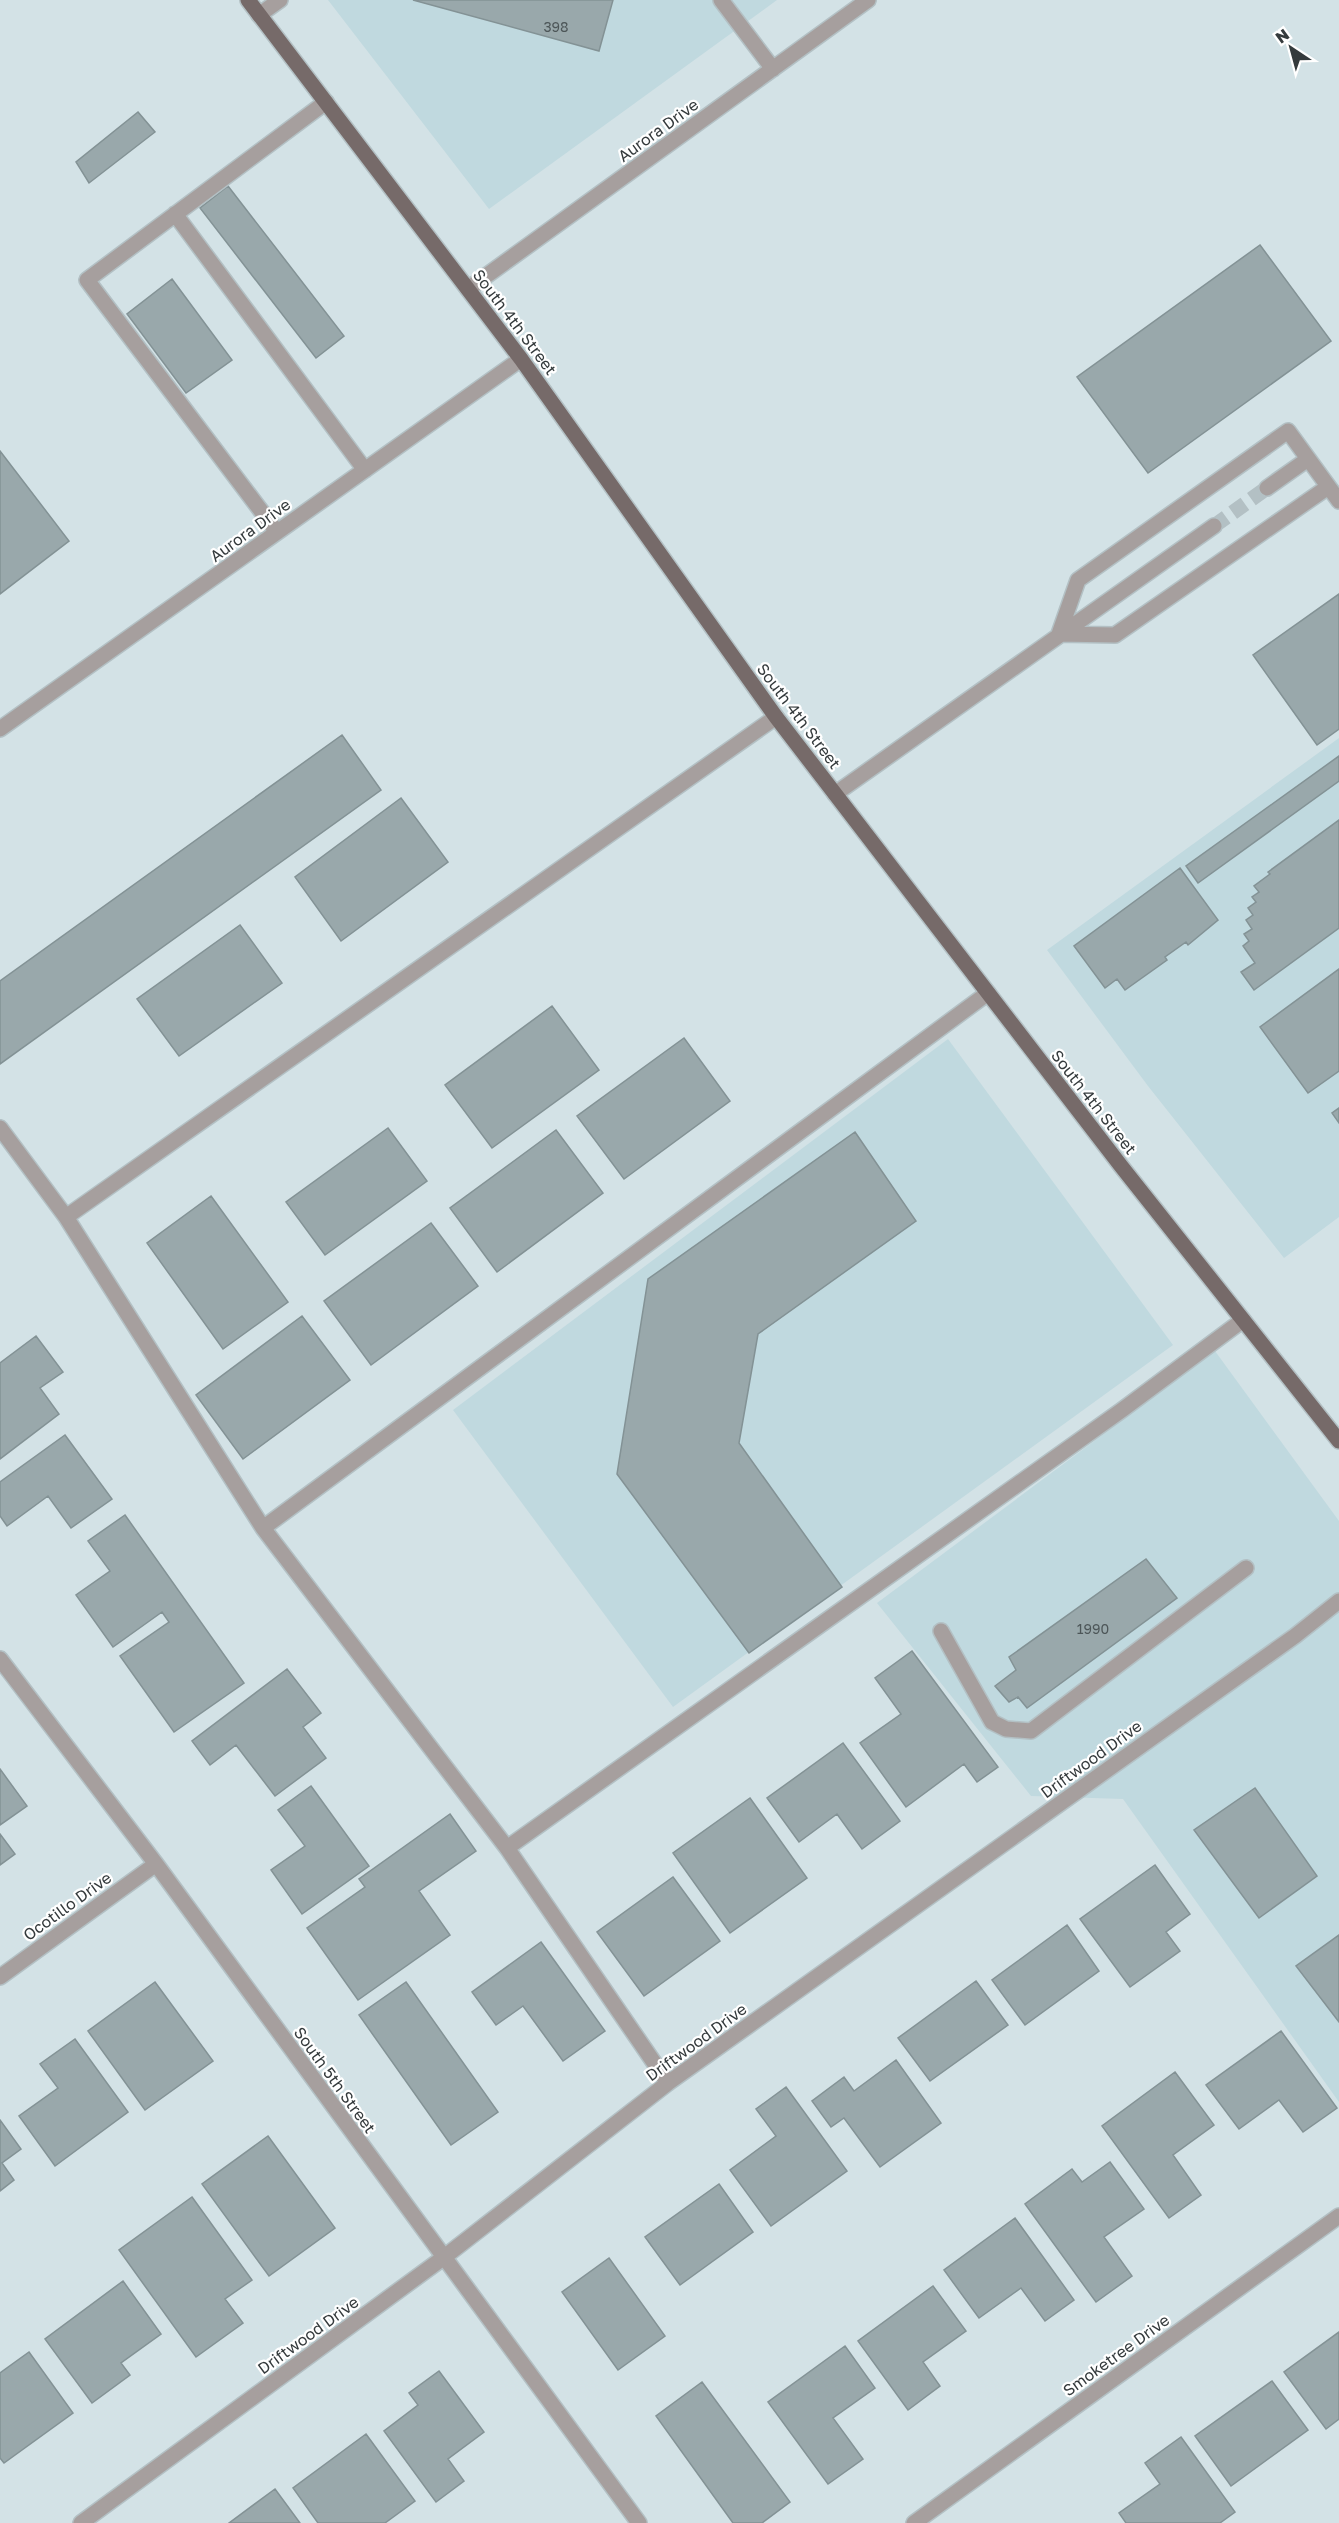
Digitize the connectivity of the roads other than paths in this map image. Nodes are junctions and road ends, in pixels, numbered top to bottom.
1 (248, 0) edge
2 (280, 0) edge
3 (721, 0) edge
4 (868, 0) edge
5 (259, 15) junction
6 (772, 69) junction
7 (326, 102) junction
8 (175, 214) junction
9 (468, 289) junction
10 (521, 359) junction
11 (1308, 459) junction
12 (365, 470) junction
13 (1329, 487) junction
14 (1267, 488) tunnel mouth
15 (1339, 501) edge
16 (1214, 526) tunnel mouth
17 (277, 532) junction
18 (1059, 634) junction
19 (776, 717) junction
20 (0, 729) edge
21 (835, 794) junction
22 (988, 993) junction
23 (0, 1128) edge
24 (66, 1217) junction
25 (1243, 1320) junction
26 (1339, 1441) edge
27 (263, 1528) junction
28 (1246, 1568) dead end
29 (1339, 1601) edge
30 (940, 1631) dead end
31 (0, 1659) edge
32 (507, 1848) junction
33 (156, 1864) junction
34 (0, 1977) edge
35 (668, 2083) junction
36 (1339, 2217) edge
37 (442, 2258) junction
38 (81, 2523) edge
39 (639, 2523) edge
40 (914, 2523) edge

1 - 5 main road, South 4th Street
2 - 5 street
3 - 6 street
4 - 6 street, Aurora Drive
5 - 7 main road, South 4th Street
6 - 9 street, Aurora Drive
7 - 8 street
7 - 9 main road, South 4th Street
8 - 12 street
8 - 17 street
9 - 10 main road, South 4th Street
10 - 12 street, Aurora Drive
10 - 19 main road, South 4th Street
11 - 13 street
11 - 14 street
11 - 18 street
12 - 17 street, Aurora Drive
13 - 15 street
13 - 18 street
16 - 18 street
17 - 20 street, Aurora Drive
18 - 21 street
19 - 21 main road, South 4th Street
19 - 24 street
21 - 22 main road, South 4th Street
22 - 25 main road, South 4th Street
22 - 27 street
23 - 24 street
24 - 27 street
25 - 26 main road, South 4th Street
25 - 32 street
27 - 32 street
28 - 30 street
29 - 35 street, Driftwood Drive
31 - 33 street, South 5th Street
32 - 35 street
33 - 34 street, Ocotillo Drive
33 - 37 street, South 5th Street
35 - 37 street, Driftwood Drive
36 - 40 street, Smoketree Drive
37 - 38 street, Driftwood Drive
37 - 39 street, South 5th Street

